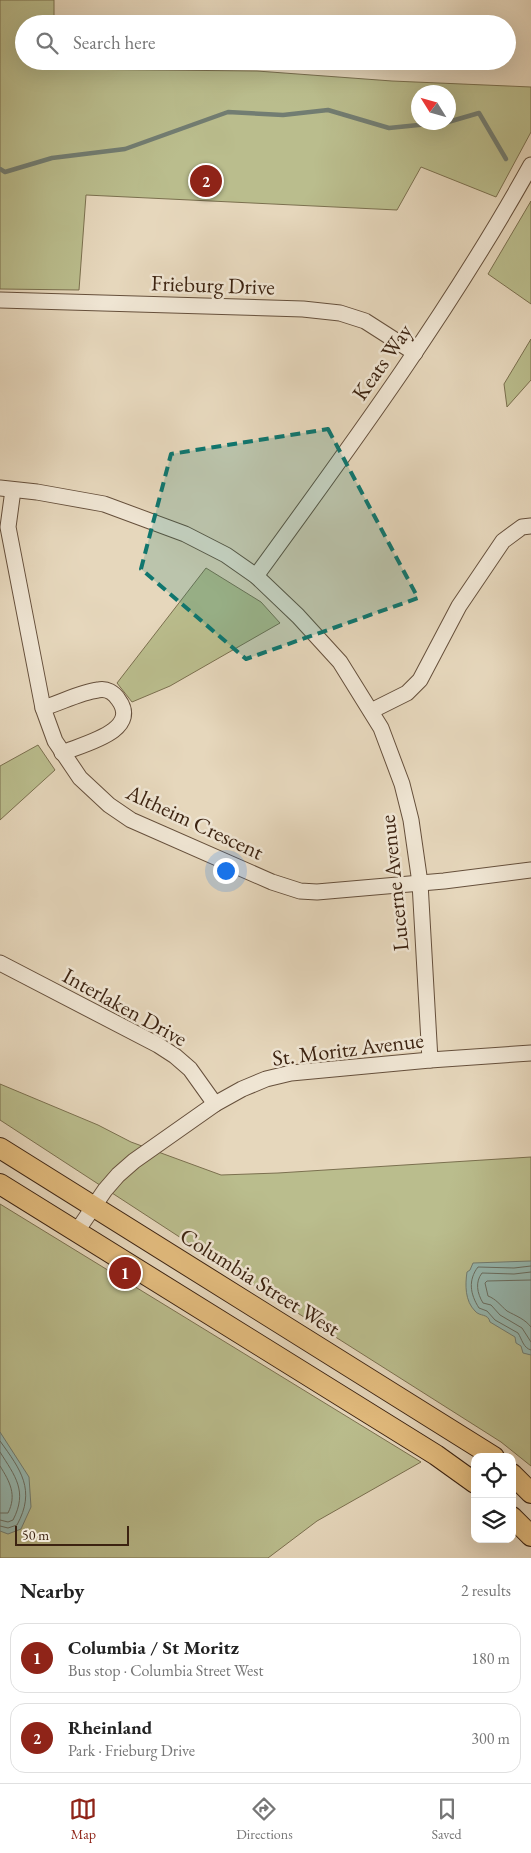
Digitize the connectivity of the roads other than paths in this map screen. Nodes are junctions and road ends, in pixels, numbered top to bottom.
1 (531, 164) edge
2 (0, 300) edge
3 (414, 353) junction
4 (6, 489) edge
5 (531, 526) edge
6 (256, 576) junction
7 (43, 708) junction
8 (371, 711) junction
9 (62, 753) junction
10 (531, 870) edge
11 (420, 883) junction
12 (0, 963) edge
13 (531, 1053) edge
14 (430, 1060) junction
15 (215, 1104) junction
16 (0, 1148) edge
17 (0, 1184) edge
18 (93, 1206) junction
19 (77, 1231) junction
20 (488, 1453) edge
21 (516, 1478) edge
22 (471, 1480) edge
23 (531, 1493) edge
24 (516, 1521) edge
25 (531, 1536) edge

1 - 3 street, Keats Way
2 - 3 street, Frieburg Drive
3 - 6 street, Keats Way
4 - 6 street, Lucerne Avenue
4 - 7 street, Altheim Crescent
5 - 8 street
6 - 8 street, Lucerne Avenue
7 - 9 street, Altheim Crescent
7 - 9 street
8 - 11 street, Lucerne Avenue
9 - 11 street, Altheim Crescent
10 - 11 street, Altheim Crescent
11 - 14 street, Lucerne Avenue
12 - 15 street, Interlaken Drive
13 - 14 street, St. Moritz Avenue
14 - 15 street, St. Moritz Avenue
15 - 18 street, St. Moritz Avenue
16 - 18 main road, Columbia Street West
17 - 19 main road
18 - 19 street, St. Moritz Avenue
18 - 20 main road, Columbia Street West
19 - 22 main road
21 - 23 main road
24 - 25 main road

